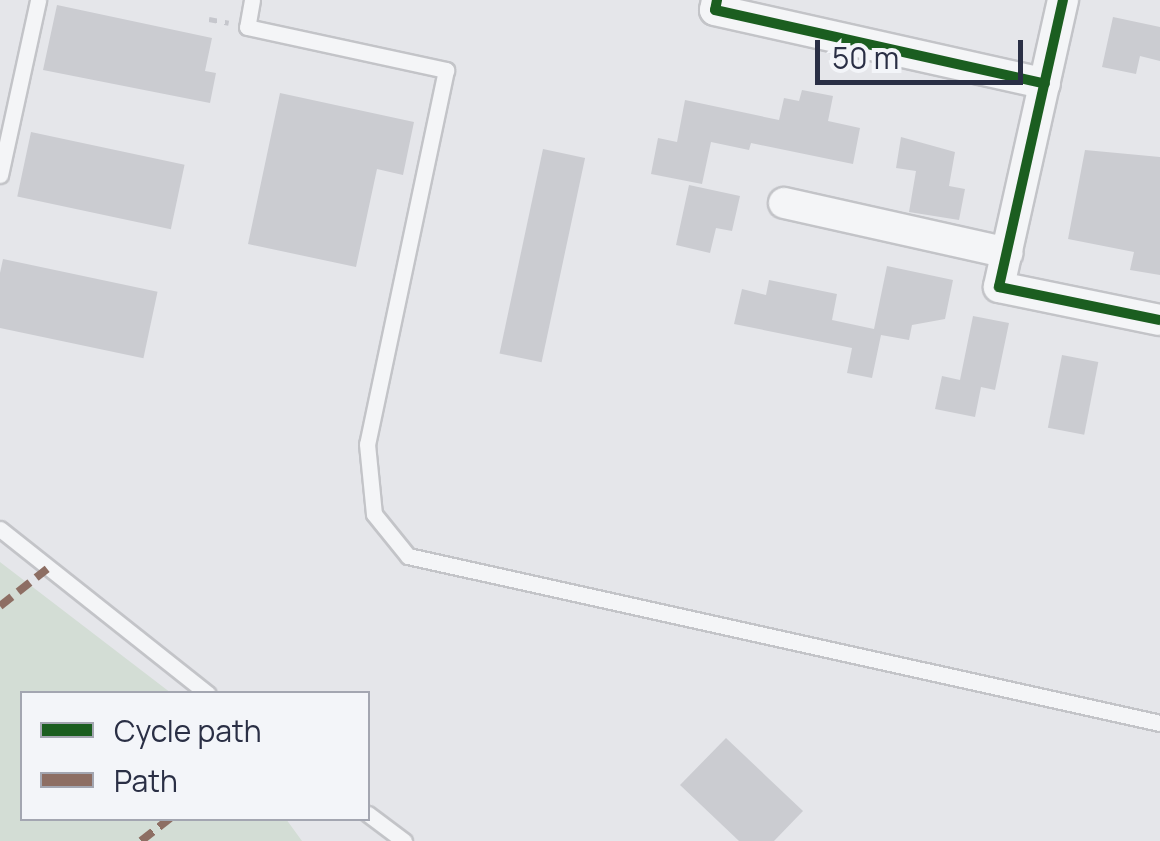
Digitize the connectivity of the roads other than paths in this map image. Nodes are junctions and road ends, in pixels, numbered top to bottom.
1 (38, 0) edge
2 (252, 0) edge
3 (1064, 0) edge
4 (716, 5) edge
5 (1045, 84) junction
6 (0, 174) edge
7 (784, 203) dead end
8 (1007, 253) junction
9 (1160, 320) edge
10 (0, 528) edge
11 (204, 691) edge
12 (1160, 723) edge
13 (370, 816) edge
14 (404, 841) edge

1 - 6 lane
2 - 12 lane
3 - 5 street
4 - 5 street
5 - 8 street
7 - 8 street
8 - 9 street
10 - 11 lane
13 - 14 lane

